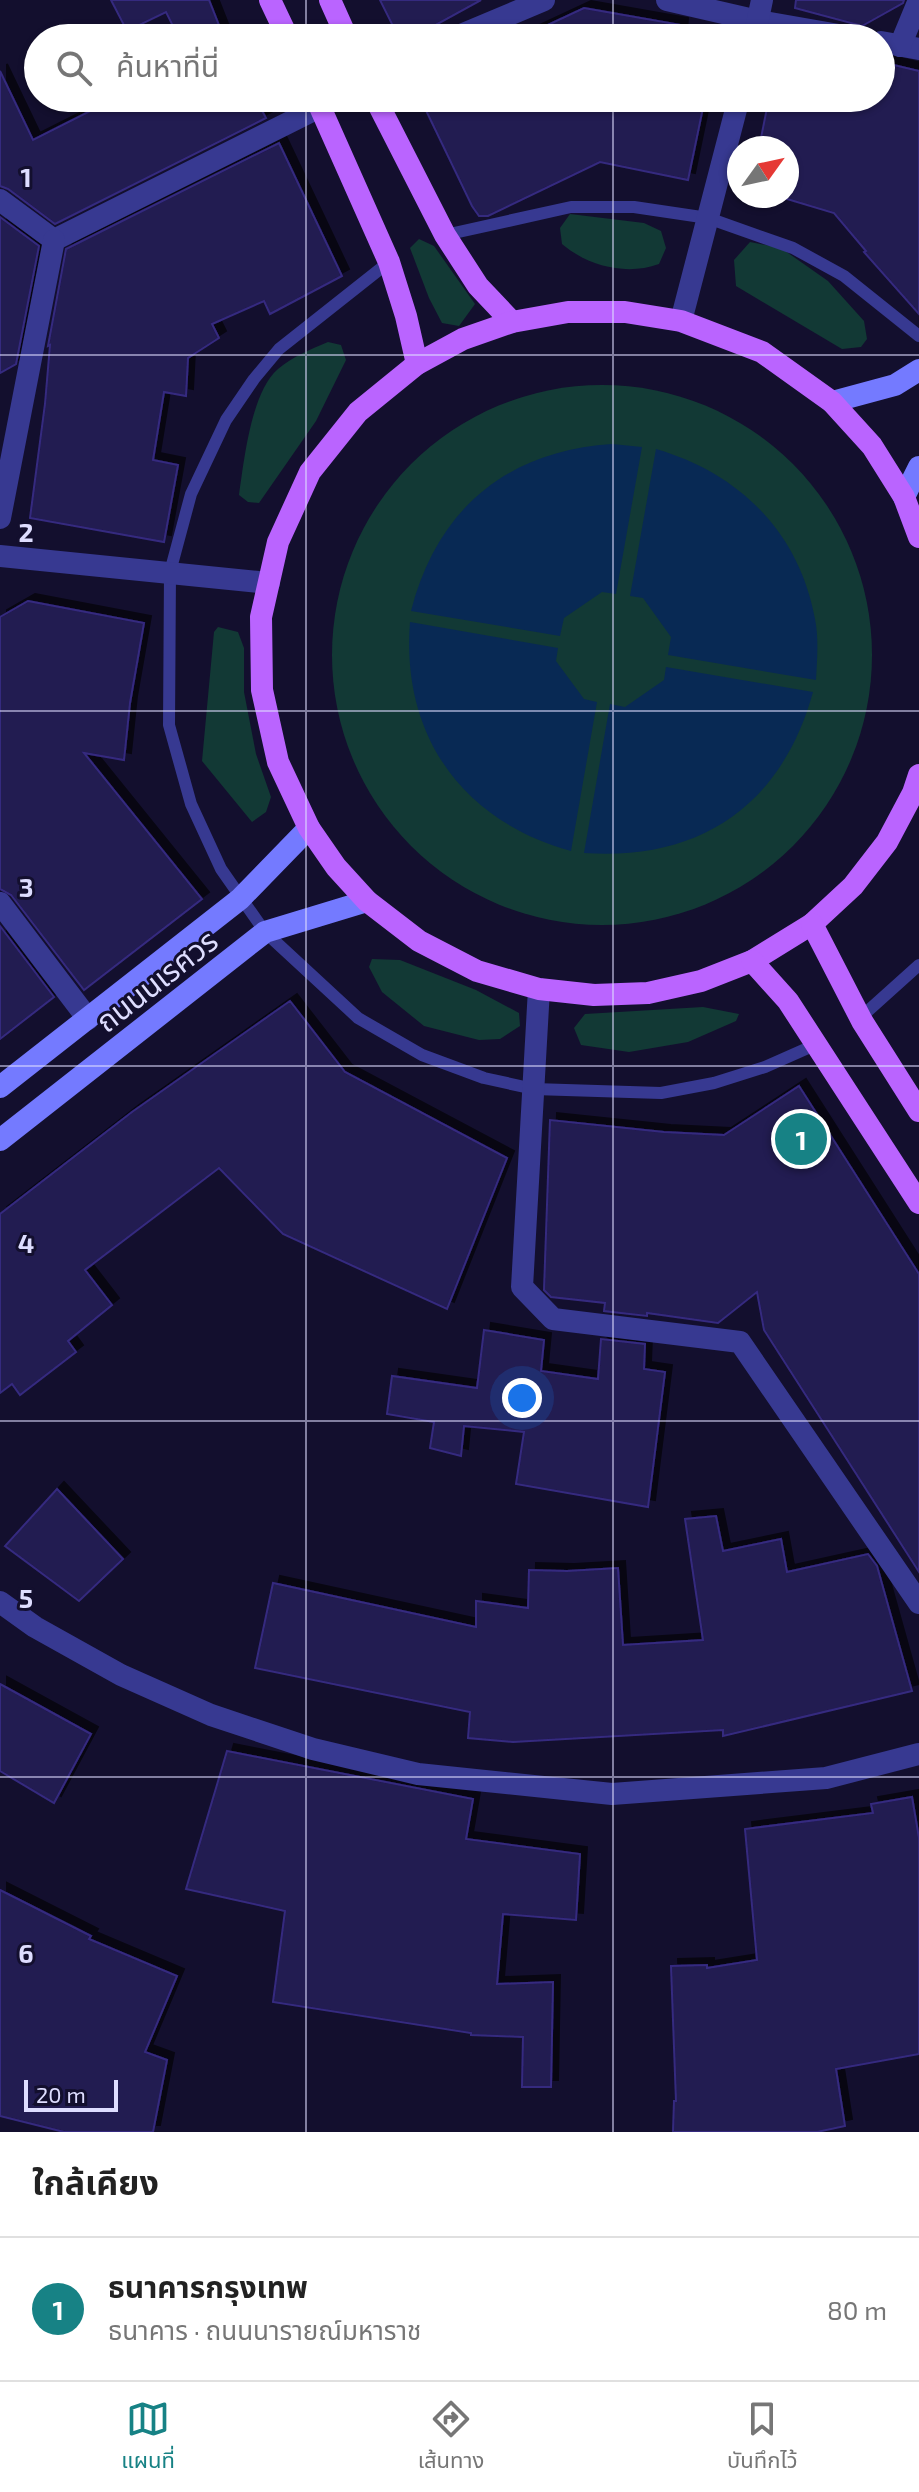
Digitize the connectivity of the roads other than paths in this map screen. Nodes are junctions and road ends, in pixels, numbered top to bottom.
1 (270, 0) edge
2 (330, 0) edge
3 (544, 0) edge
4 (667, 0) edge
5 (919, 0) edge
6 (758, 20) edge
7 (281, 24) edge
8 (341, 24) edge
9 (487, 24) edge
10 (780, 24) edge
11 (900, 46) edge
12 (301, 112) edge
13 (322, 112) edge
14 (382, 112) edge
15 (735, 112) edge
16 (0, 200) edge
17 (708, 218) junction
18 (445, 235) junction
19 (54, 240) junction
20 (389, 262) junction
21 (681, 321) junction
22 (512, 322) junction
23 (919, 336) edge
24 (417, 364) junction
25 (919, 370) edge
26 (832, 402) junction
27 (6, 450) edge
28 (919, 467) edge
29 (904, 497) junction
30 (0, 518) edge
31 (919, 537) edge
32 (0, 556) edge
33 (170, 572) junction
34 (269, 583) junction
35 (917, 787) edge
36 (309, 828) junction
37 (240, 899) junction
38 (367, 901) junction
39 (0, 903) edge
40 (812, 924) junction
41 (265, 932) junction
42 (752, 961) junction
43 (919, 965) edge
44 (539, 989) junction
45 (860, 1018) junction
46 (88, 1019) junction
47 (817, 1044) junction
48 (0, 1087) edge
49 (534, 1089) junction
50 (919, 1111) edge
51 (0, 1140) edge
52 (919, 1203) edge
53 (0, 1602) edge
54 (919, 1603) edge
55 (919, 1754) edge

1 - 7 main road
2 - 8 main road
3 - 9 street
4 - 6 street
5 - 11 street
6 - 10 street
12 - 19 street
13 - 20 main road
14 - 18 main road
15 - 17 street
16 - 19 street
17 - 18 lane
17 - 21 street
17 - 23 lane
18 - 22 main road
19 - 27 street
20 - 24 main road
20 - 33 lane
21 - 22 main road
21 - 26 main road
22 - 24 main road
24 - 34 main road
25 - 26 main road
26 - 29 main road
27 - 30 street
28 - 29 main road
29 - 31 main road
32 - 33 street
33 - 34 street
33 - 37 lane
34 - 36 main road
35 - 40 main road
36 - 37 main road, ถนนนเรศวร
36 - 38 main road
37 - 41 lane
37 - 46 main road, ถนนนเรศวร
38 - 41 main road, ถนนนเรศวร
38 - 44 main road
39 - 46 street
40 - 42 main road
40 - 45 main road
41 - 49 lane
41 - 51 main road, ถนนนเรศวร
42 - 44 main road
42 - 47 main road
43 - 45 lane
44 - 49 street
45 - 50 main road
46 - 48 main road, ถนนนเรศวร
47 - 49 lane
47 - 52 main road
49 - 54 street
53 - 55 street

